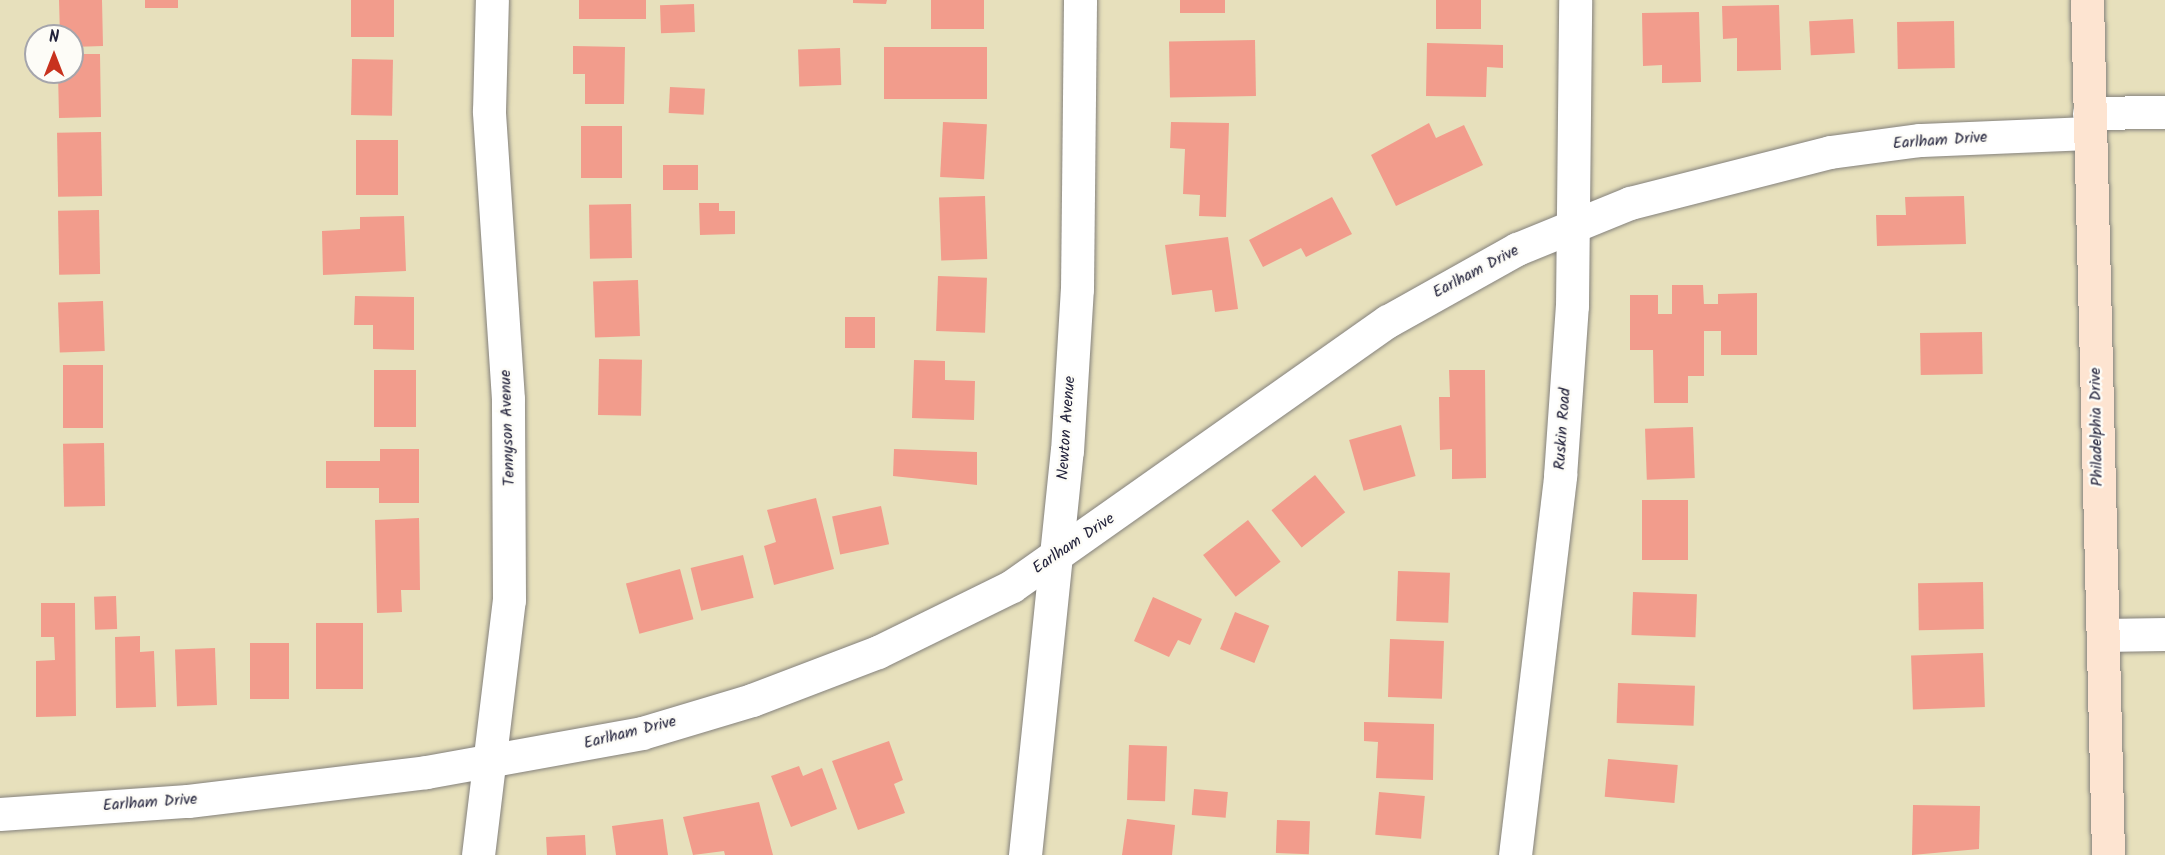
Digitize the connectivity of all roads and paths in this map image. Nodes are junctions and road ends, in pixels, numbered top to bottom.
1 (492, 0) edge
2 (1080, 0) edge
3 (1575, 0) edge
4 (2087, 0) edge
5 (2165, 112) edge
6 (2090, 123) junction
7 (1574, 226) junction
8 (1056, 556) junction
9 (2165, 634) edge
10 (2103, 635) junction
11 (491, 762) junction
12 (0, 814) edge
13 (478, 855) edge
14 (1025, 855) edge
15 (1515, 855) edge
16 (2108, 855) edge

1 - 11 street, Tennyson Avenue
2 - 8 street, Newton Avenue
3 - 7 street, Ruskin Road
4 - 6 main road, Philadelphia Drive
5 - 6 street, Earlham Drive
6 - 7 street, Earlham Drive
6 - 10 main road, Philadelphia Drive
7 - 8 street, Earlham Drive
7 - 15 street, Ruskin Road
8 - 11 street, Earlham Drive
8 - 14 street, Newton Avenue
9 - 10 street
10 - 16 main road, Philadelphia Drive
11 - 12 street, Earlham Drive
11 - 13 street, Tennyson Avenue

